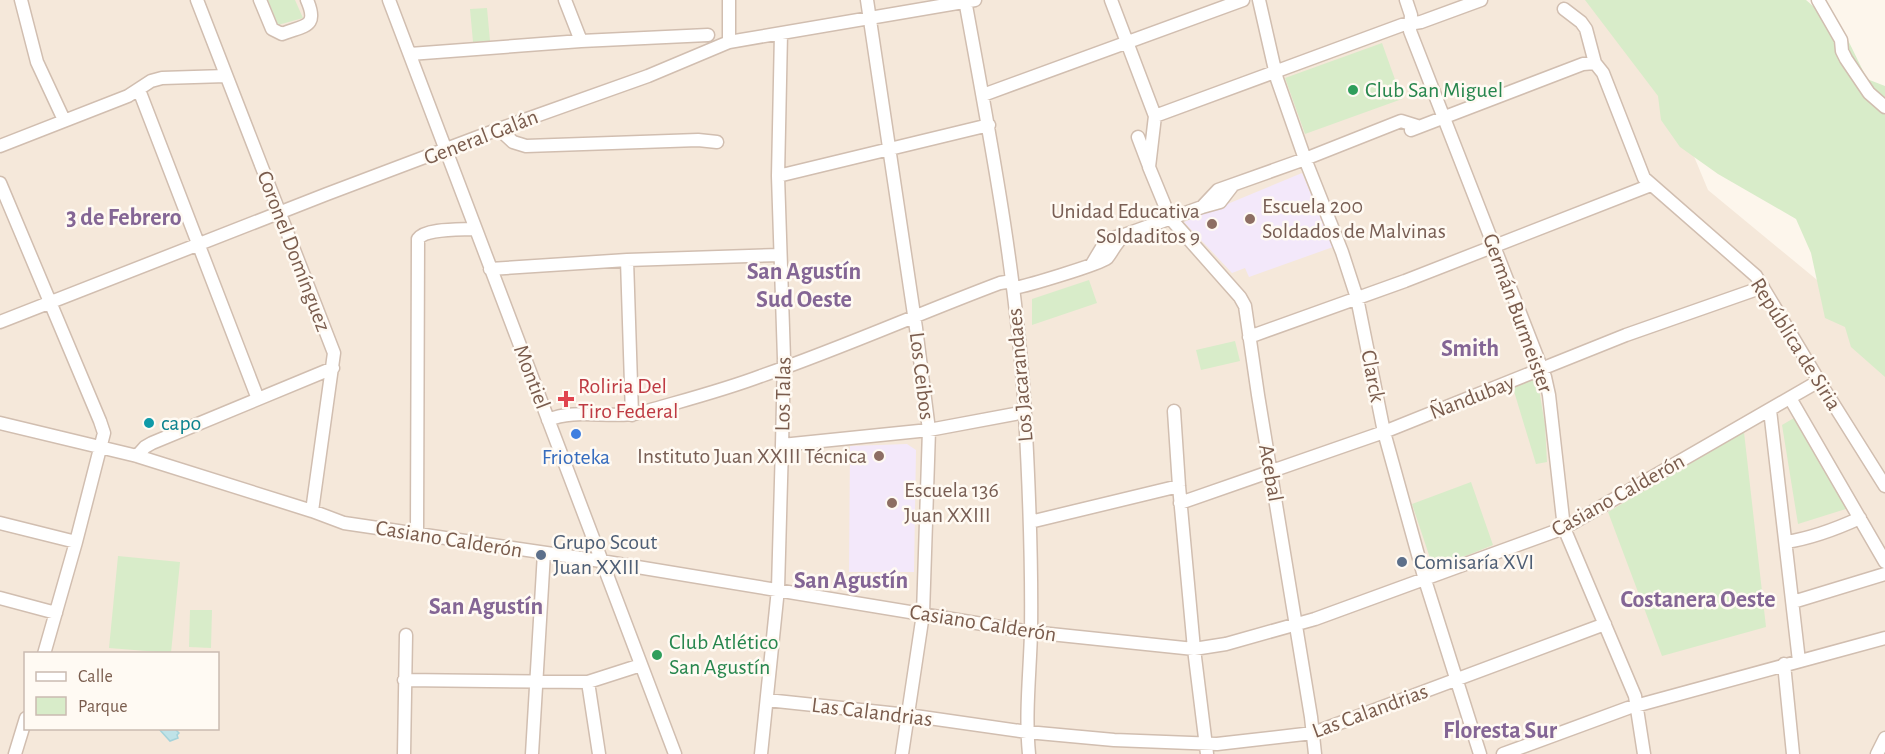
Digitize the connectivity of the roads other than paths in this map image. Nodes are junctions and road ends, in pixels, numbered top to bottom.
1 (21, 0) edge
2 (197, 0) edge
3 (260, 0) edge
4 (307, 0) edge
5 (388, 0) edge
6 (566, 0) edge
7 (729, 0) edge
8 (867, 0) edge
9 (1111, 0) edge
10 (1243, 0) edge
11 (1259, 0) edge
12 (1406, 0) edge
13 (1481, 0) edge
14 (1818, 0) edge
15 (969, 1) edge
16 (1564, 9) dead end
17 (870, 18) junction
18 (1410, 23) junction
19 (781, 33) junction
20 (708, 35) dead end
21 (581, 41) junction
22 (729, 42) junction
23 (1127, 43) junction
24 (410, 54) junction
25 (1595, 63) junction
26 (1275, 72) junction
27 (226, 76) junction
28 (139, 90) junction
29 (983, 95) junction
30 (1885, 107) edge
31 (1155, 116) junction
32 (1443, 116) junction
33 (64, 120) junction
34 (989, 124) junction
35 (499, 129) junction
36 (1138, 137) dead end
37 (717, 142) dead end
38 (0, 146) edge
39 (888, 149) junction
40 (446, 150) junction
41 (1305, 159) junction
42 (1149, 167) junction
43 (778, 176) junction
44 (0, 183) edge
45 (1651, 185) junction
46 (279, 213) junction
47 (1170, 218) junction
48 (475, 229) junction
49 (198, 245) junction
50 (1495, 246) junction
51 (780, 255) junction
52 (627, 260) junction
53 (490, 269) junction
54 (1012, 285) junction
55 (1763, 287) junction
56 (1357, 298) junction
57 (50, 303) junction
58 (914, 316) junction
59 (0, 322) edge
60 (1249, 337) junction
61 (333, 368) junction
62 (783, 368) junction
63 (1542, 370) junction
64 (1818, 381) junction
65 (1790, 398) junction
66 (258, 399) junction
67 (1770, 410) junction
68 (1174, 411) dead end
69 (1025, 412) junction
70 (632, 415) junction
71 (548, 420) junction
72 (0, 423) edge
73 (929, 430) junction
74 (1384, 432) junction
75 (782, 446) junction
76 (100, 448) junction
77 (137, 456) junction
78 (1271, 472) junction
79 (1179, 486) junction
80 (1885, 486) edge
81 (1180, 503) junction
82 (312, 511) junction
83 (1860, 518) junction
84 (1030, 522) junction
85 (0, 523) edge
86 (1564, 528) junction
87 (417, 534) junction
88 (1786, 542) junction
89 (76, 543) junction
90 (544, 553) junction
91 (601, 561) junction
92 (1885, 562) edge
93 (1885, 574) edge
94 (1425, 580) junction
95 (778, 589) junction
96 (0, 598) edge
97 (1793, 602) junction
98 (56, 612) junction
99 (923, 614) junction
100 (1296, 624) junction
101 (1605, 624) junction
102 (1031, 632) junction
103 (405, 635) dead end
104 (1885, 638) edge
105 (1194, 649) junction
106 (45, 652) edge
107 (1799, 661) junction
108 (1784, 664) junction
109 (641, 665) junction
110 (1457, 679) junction
111 (404, 680) junction
112 (537, 681) junction
113 (588, 682) junction
114 (767, 700) junction
115 (1638, 705) junction
116 (908, 716) junction
117 (24, 725) edge
118 (1027, 732) junction
119 (1313, 733) junction
120 (1885, 738) edge
121 (1206, 749) edge
122 (15, 754) edge
123 (404, 754) edge
124 (532, 754) edge
125 (599, 754) edge
126 (675, 754) edge
127 (761, 754) edge
128 (902, 754) edge
129 (1029, 754) edge
130 (1315, 754) edge
131 (1480, 754) edge
132 (1503, 754) edge
133 (1644, 754) edge
134 (1793, 754) edge
135 (1877, 754) edge

1 - 33 street
2 - 27 street, Coronel Domínguez
3 - 4 street
5 - 24 street, Montiel
6 - 21 street
7 - 22 street
8 - 17 street, Los Ceibos
9 - 23 street
10 - 23 street
11 - 26 street, Clarck
12 - 18 street, Germán Burmeister
13 - 18 street
14 - 30 street
15 - 17 street, General Galán
15 - 29 street, Los Jacarandaes
16 - 25 street, República de Siria
17 - 19 street, General Galán
17 - 39 street, Los Ceibos
18 - 26 street
18 - 32 street, Germán Burmeister
19 - 22 street, General Galán
19 - 43 street, Los Talas
20 - 21 street
21 - 24 street
22 - 35 street, General Galán
23 - 29 street
23 - 31 street
24 - 40 street, Montiel
25 - 32 street
25 - 45 street, República de Siria
26 - 31 street
26 - 41 street, Clarck
27 - 28 street
27 - 46 street, Coronel Domínguez
28 - 33 street
28 - 49 street
29 - 34 street, Los Jacarandaes
31 - 42 street
32 - 41 street
32 - 50 street, Germán Burmeister
33 - 38 street
34 - 39 street
34 - 54 street, Los Jacarandaes
35 - 37 street
35 - 40 street, General Galán
36 - 42 street, Acebal
39 - 43 street
39 - 58 street, Los Ceibos
40 - 46 street, General Galán
40 - 48 street, Montiel
41 - 47 street
41 - 56 street, Clarck
42 - 47 street, Acebal
43 - 51 street, Los Talas
44 - 57 street
45 - 50 street
45 - 55 street, República de Siria
46 - 49 street, General Galán
46 - 61 street, Coronel Domínguez
47 - 54 street
47 - 60 street, Acebal
48 - 53 street, Montiel
48 - 87 street
49 - 57 street, General Galán
49 - 66 street
50 - 56 street
50 - 63 street, Germán Burmeister
51 - 52 street
51 - 62 street, Los Talas
52 - 53 street
52 - 70 street
53 - 71 street, Montiel
54 - 58 street
54 - 69 street, Los Jacarandaes
55 - 63 street, Ñandubay
55 - 64 street, República de Siria
56 - 60 street
56 - 74 street, Clarck
57 - 59 street, General Galán
57 - 76 street
58 - 62 street
58 - 73 street, Los Ceibos
60 - 78 street, Acebal
61 - 66 street
61 - 82 street, Coronel Domínguez
62 - 70 street
62 - 75 street, Los Talas
63 - 74 street, Ñandubay
63 - 86 street, Germán Burmeister
64 - 65 street, Casiano Calderón
64 - 80 street, República de Siria
65 - 67 street, Casiano Calderón
65 - 83 street
66 - 77 street
67 - 86 street, Casiano Calderón
67 - 88 street
68 - 79 street
69 - 73 street
69 - 84 street, Los Jacarandaes
70 - 71 street
71 - 91 street, Montiel
72 - 76 street, Casiano Calderón
73 - 75 street
73 - 99 street, Los Ceibos
74 - 78 street, Ñandubay
74 - 94 street, Clarck
75 - 95 street, Los Talas
76 - 77 street, Casiano Calderón
76 - 89 street
77 - 82 street, Casiano Calderón
78 - 81 street, Ñandubay
78 - 100 street, Acebal
79 - 81 street
79 - 84 street
81 - 105 street
82 - 87 street, Casiano Calderón
83 - 88 street
83 - 92 street
84 - 102 street, Los Jacarandaes
85 - 89 street
86 - 94 street, Casiano Calderón
86 - 101 street, Germán Burmeister
87 - 90 street, Casiano Calderón
88 - 97 street
89 - 98 street
90 - 91 street, Casiano Calderón
90 - 112 street
91 - 95 street, Casiano Calderón
91 - 109 street, Montiel
93 - 97 street
94 - 100 street, Casiano Calderón
94 - 110 street, Clarck
95 - 99 street, Casiano Calderón
95 - 114 street, Los Talas
96 - 98 street
97 - 107 street
98 - 106 street
99 - 102 street, Casiano Calderón
99 - 116 street, Los Ceibos
100 - 105 street, Casiano Calderón
100 - 119 street, Acebal
101 - 110 street, Las Calandrias
101 - 115 street, Germán Burmeister
102 - 105 street, Casiano Calderón
102 - 118 street, Los Jacarandaes
103 - 111 street
104 - 107 street
105 - 121 street
107 - 108 street
108 - 115 street
108 - 134 street
109 - 113 street
109 - 126 street, Montiel
110 - 119 street, Las Calandrias
110 - 131 street, Clarck
111 - 112 street
111 - 123 street
112 - 113 street
112 - 124 street
113 - 125 street
114 - 116 street, Las Calandrias
114 - 127 street, Los Talas
115 - 132 street
115 - 133 street, Germán Burmeister
116 - 118 street, Las Calandrias
116 - 128 street, Los Ceibos
117 - 122 street
118 - 121 street, Las Calandrias
118 - 129 street, Los Jacarandaes
119 - 121 street, Las Calandrias
119 - 130 street, Acebal
120 - 135 street

